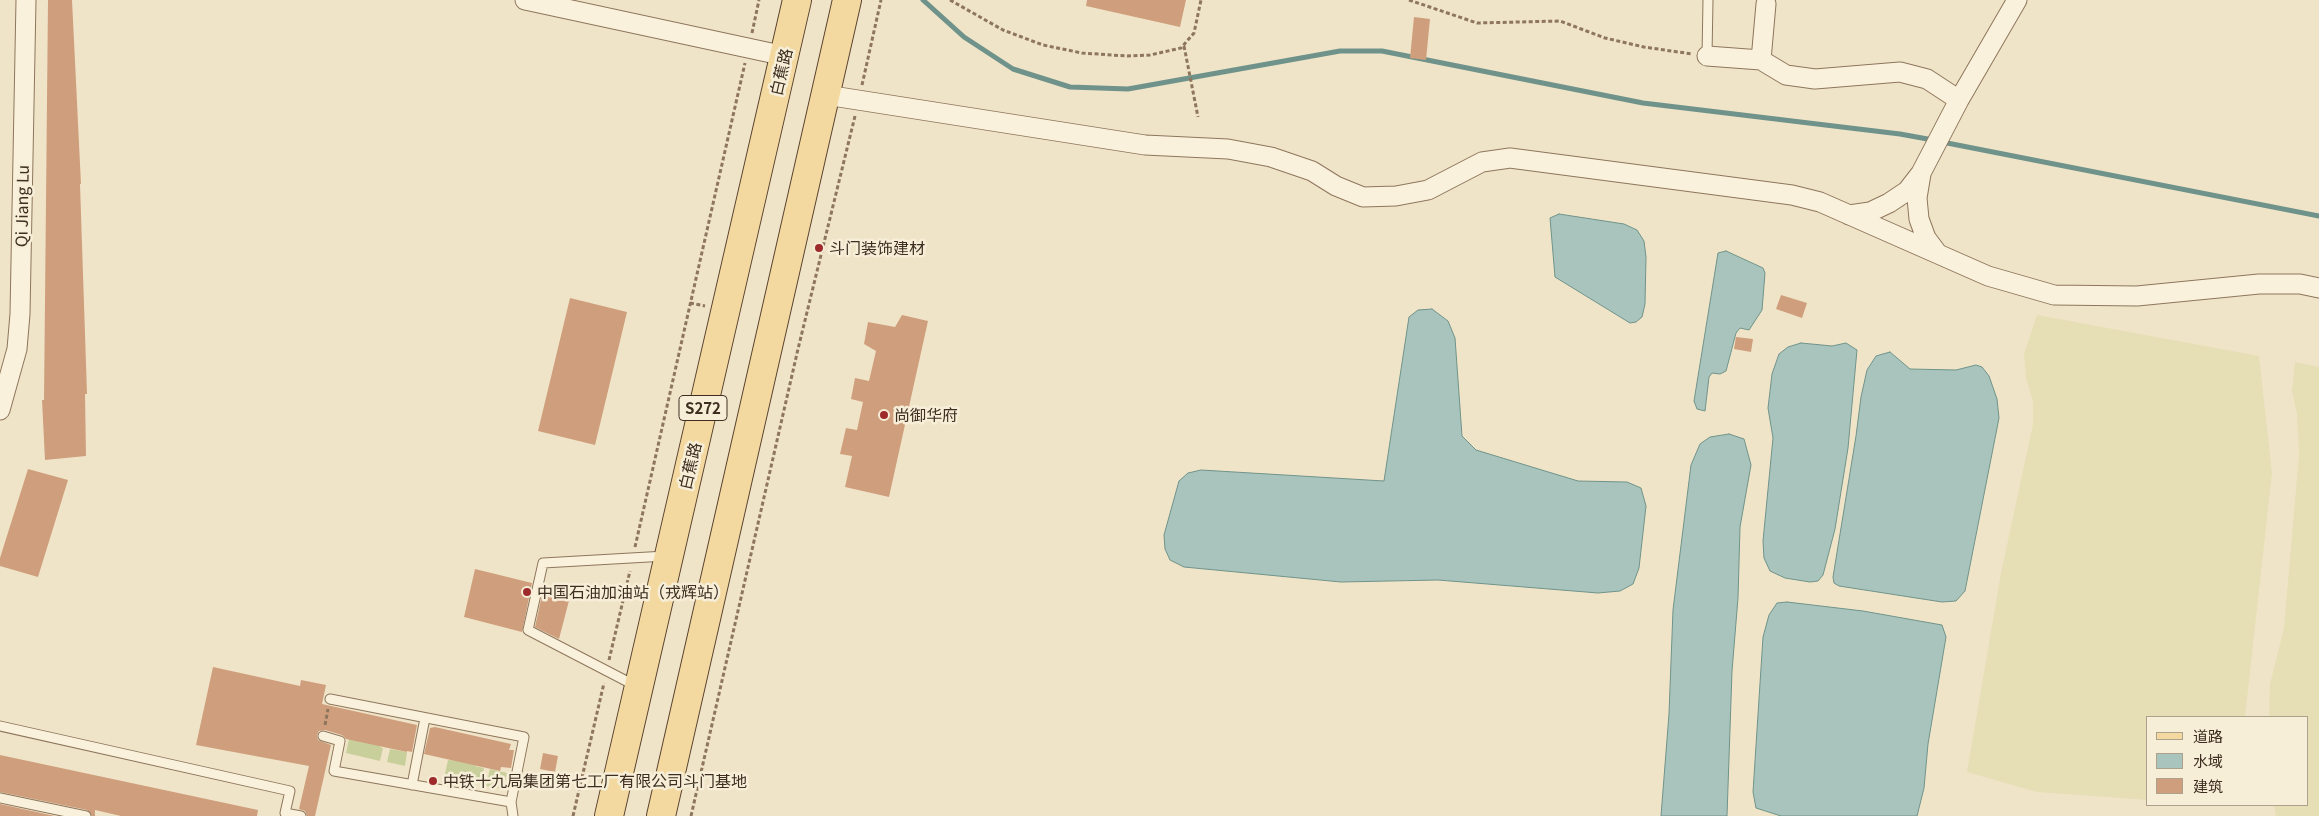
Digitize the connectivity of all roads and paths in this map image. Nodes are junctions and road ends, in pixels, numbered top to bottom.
1 (26, 0) edge
2 (525, 0) edge
3 (759, 0) edge
4 (797, 0) edge
5 (847, 0) edge
6 (881, 0) edge
7 (950, 0) edge
8 (1201, 0) edge
9 (1409, 0) edge
10 (1708, 0) edge
11 (2017, 0) edge
12 (1766, 4) dead end
13 (1184, 45) junction
14 (748, 48) junction
15 (784, 56) junction
16 (1707, 56) junction
17 (1761, 60) junction
18 (826, 95) junction
19 (1959, 100) junction
20 (859, 101) junction
21 (1198, 117) dead end
22 (1921, 173) junction
23 (1849, 215) junction
24 (1939, 255) junction
25 (2319, 288) edge
26 (0, 410) edge
27 (669, 556) junction
28 (633, 558) junction
29 (607, 671) junction
30 (639, 687) junction
31 (330, 699) joint
32 (425, 718) junction
33 (0, 726) edge
34 (322, 736) joint
35 (412, 785) junction
36 (0, 798) edge
37 (511, 802) junction
38 (86, 816) edge
39 (301, 816) edge
40 (513, 816) edge
41 (573, 816) edge
42 (609, 816) edge
43 (661, 816) edge
44 (691, 816) edge

1 - 26 street, Qi Jiang Lu
2 - 14 street
3 - 14 path
4 - 15 main road, 白蕉路 / S272
5 - 18 main road, S272
6 - 20 path
7 - 13 path
8 - 13 path
9 - 16 path
10 - 16 lane
11 - 19 street
12 - 17 street
13 - 21 path
14 - 15 street
14 - 28 path
15 - 27 main road, 白蕉路 / S272
16 - 17 street
17 - 19 street
18 - 20 street
18 - 43 main road, S272
19 - 22 street
20 - 23 street
20 - 44 path
22 - 23 street
22 - 24 street
23 - 24 street
24 - 25 street
27 - 28 lane
27 - 30 main road, 白蕉路 / S272
28 - 29 path
28 - 29 lane
29 - 30 lane
29 - 41 path
30 - 42 main road, 白蕉路 / S272
31 - 32 lane
31 - 34 path
32 - 35 lane
32 - 37 lane
33 - 39 lane
34 - 35 lane
35 - 37 lane
36 - 38 lane
37 - 40 lane

